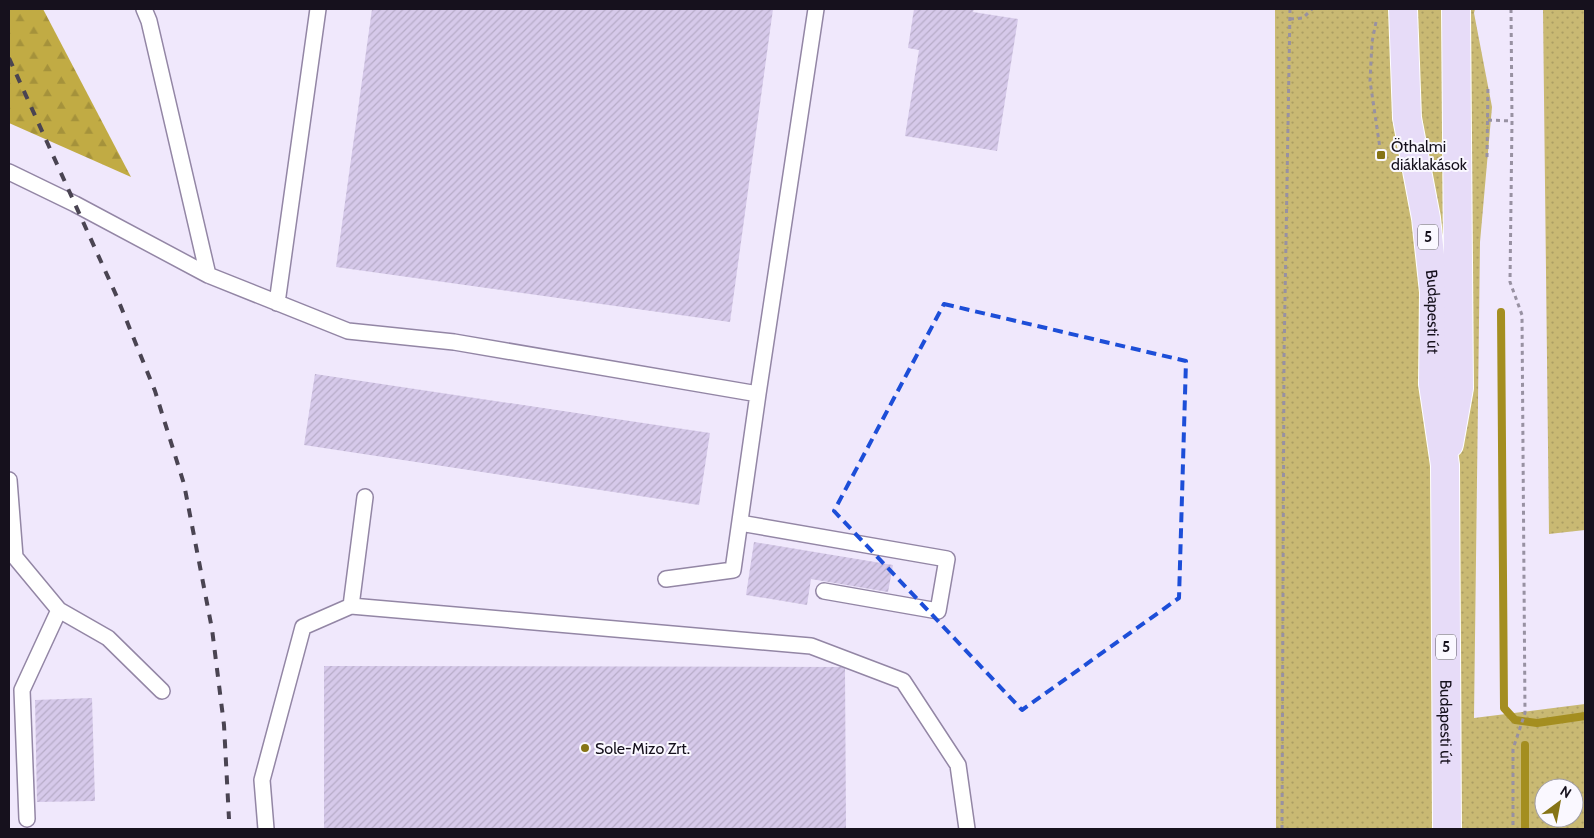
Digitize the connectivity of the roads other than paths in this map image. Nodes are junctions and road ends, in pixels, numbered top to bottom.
1 (144, 9) edge
2 (318, 9) edge
3 (816, 9) edge
4 (1403, 9) edge
5 (1456, 9) edge
6 (9, 172) edge
7 (208, 274) junction
8 (277, 303) junction
9 (758, 394) junction
10 (1445, 465) junction
11 (9, 480) edge
12 (366, 497) dead end
13 (740, 523) junction
14 (666, 578) dead end
15 (824, 591) dead end
16 (351, 606) junction
17 (59, 610) junction
18 (162, 691) dead end
19 (27, 819) dead end
20 (266, 829) edge
21 (967, 829) edge
22 (1447, 829) edge

1 - 7 lane
2 - 8 lane
3 - 9 lane
4 - 10 main road, Budapesti út / 5
5 - 10 main road, Budapesti út / 5
6 - 7 lane
7 - 8 lane
8 - 9 lane
9 - 13 lane
10 - 22 main road, Budapesti út / 5
11 - 17 lane
12 - 16 lane
13 - 14 lane
13 - 15 lane
16 - 20 lane
16 - 21 lane
17 - 18 lane
17 - 19 lane

